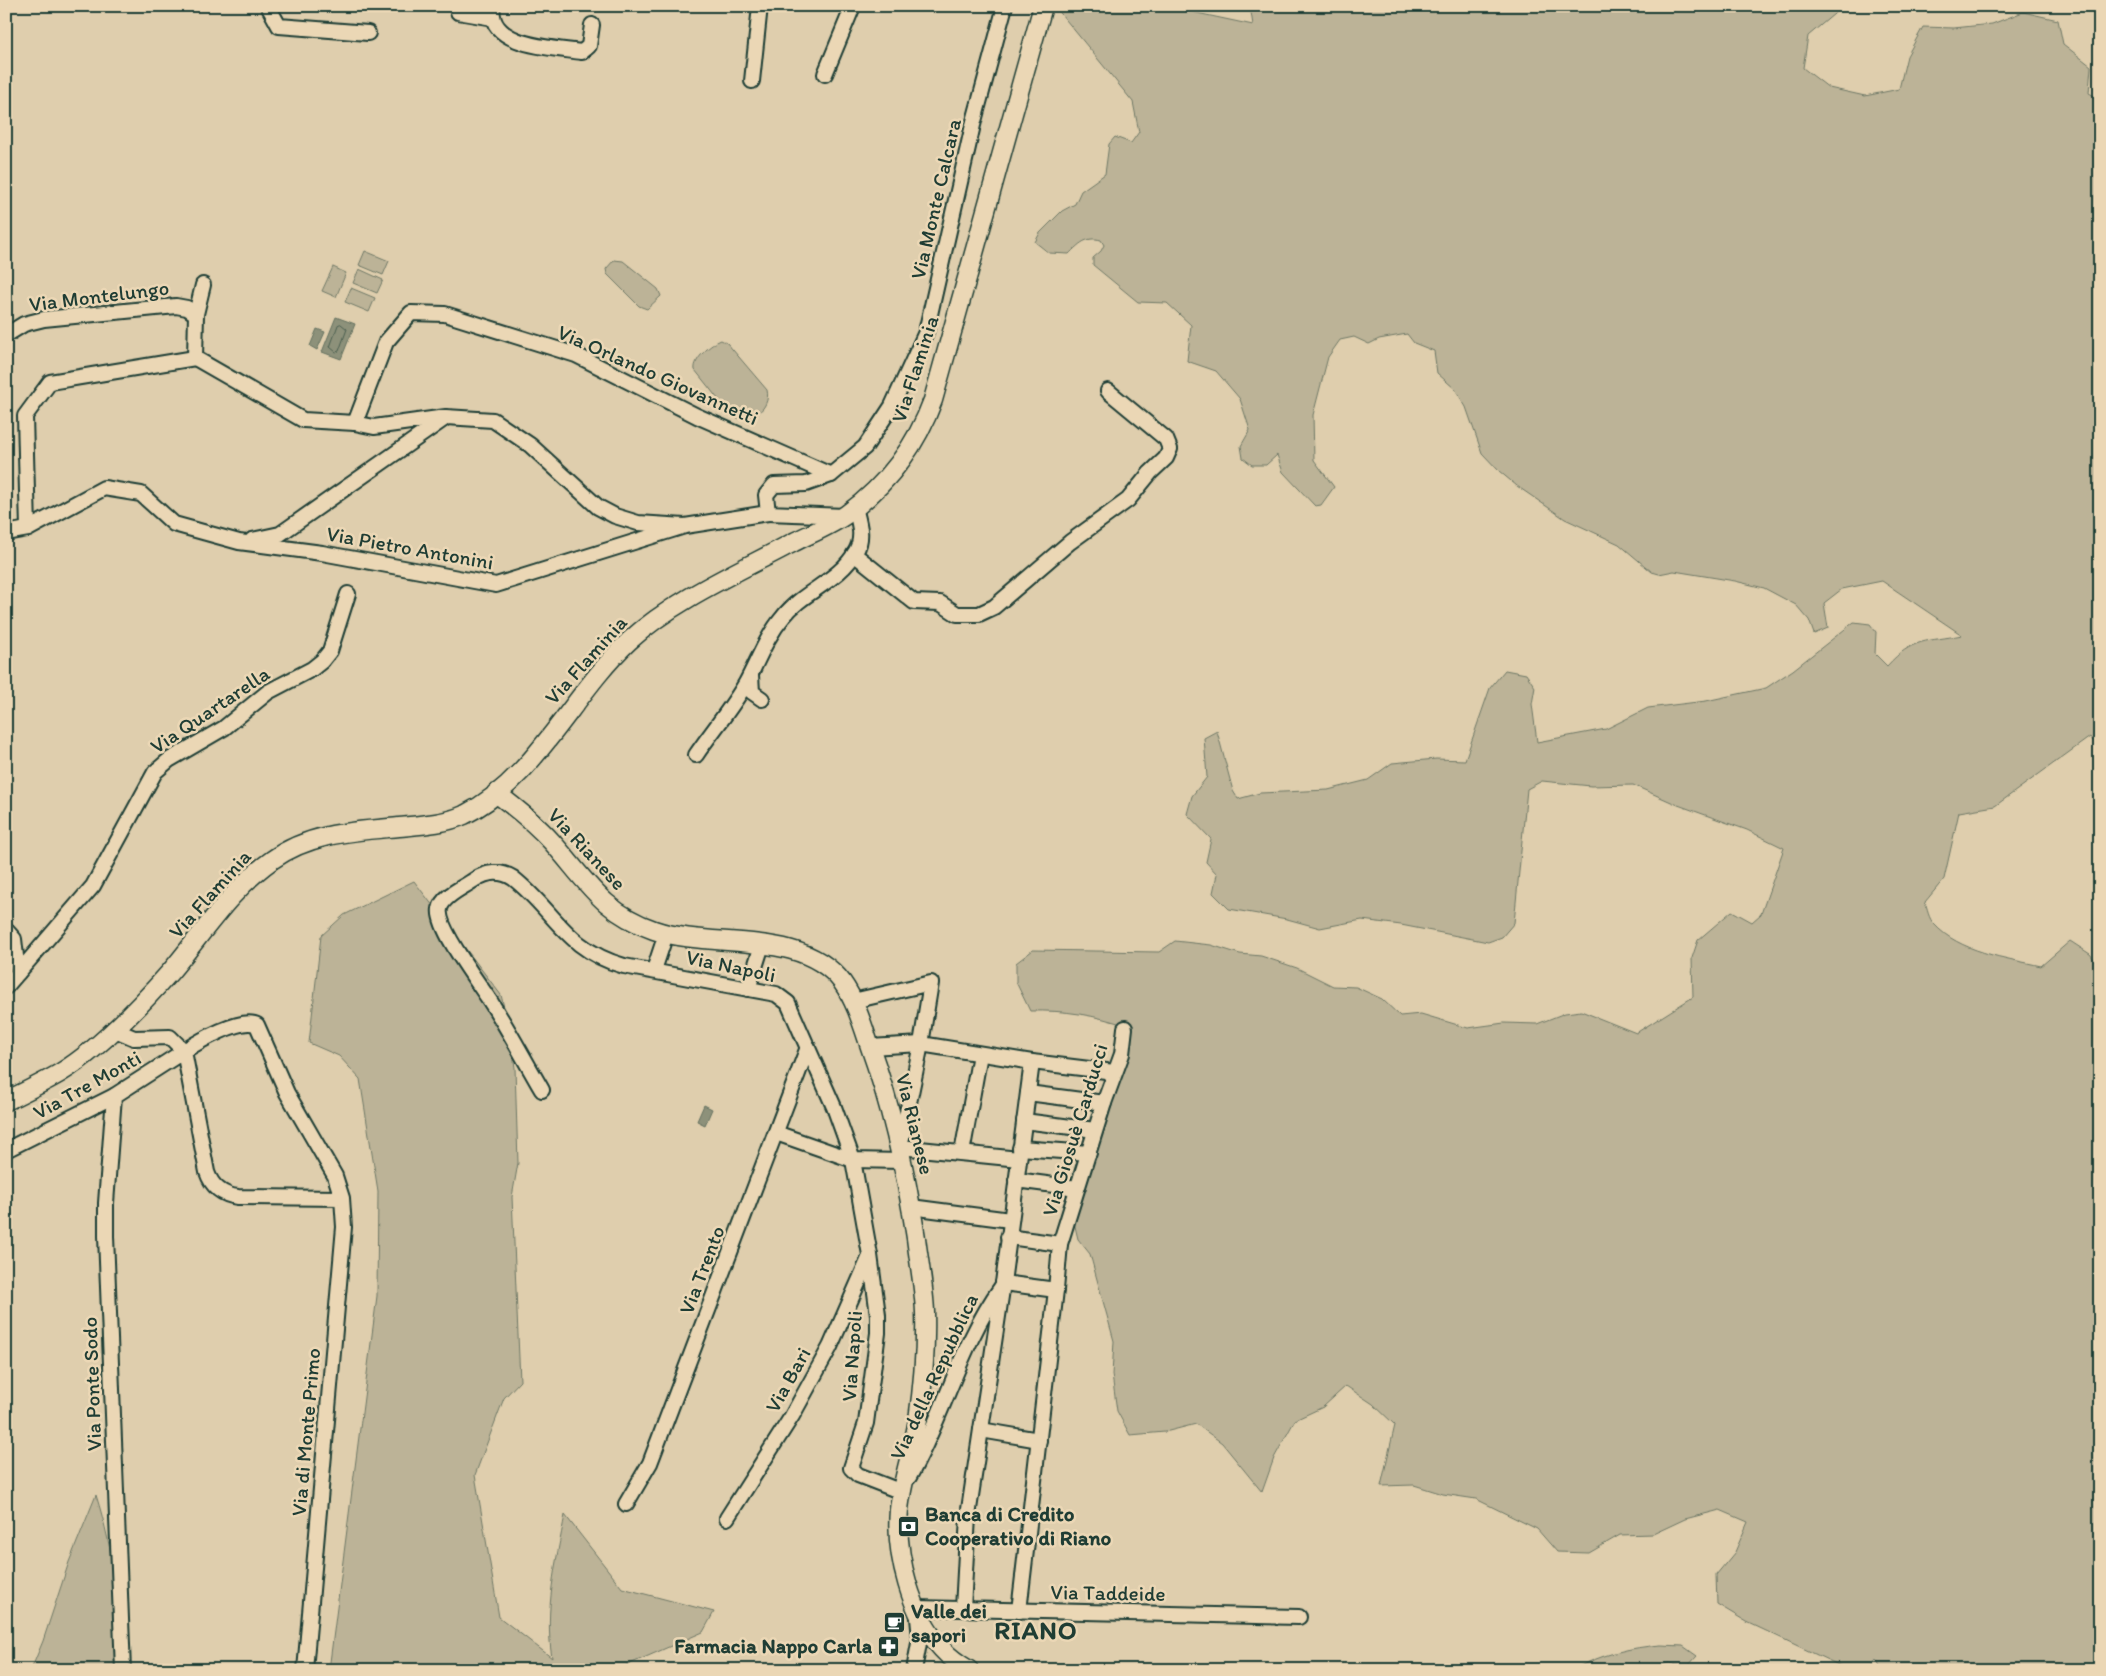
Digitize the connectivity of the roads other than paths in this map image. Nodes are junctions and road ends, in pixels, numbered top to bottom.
1 (268, 6) edge
2 (760, 6) edge
3 (853, 6) edge
4 (1005, 6) edge
5 (1042, 6) edge
6 (458, 12) dead end
7 (493, 12) edge
8 (592, 25) dead end
9 (368, 33) dead end
10 (825, 74) dead end
11 (752, 81) dead end
12 (203, 285) dead end
13 (196, 314) junction
14 (6, 335) edge
15 (195, 358) junction
16 (1108, 392) dead end
17 (446, 417) junction
18 (355, 423) junction
19 (831, 475) junction
20 (850, 512) junction
21 (768, 513) junction
22 (685, 526) junction
23 (28, 529) junction
24 (6, 533) edge
25 (239, 542) junction
26 (854, 554) junction
27 (348, 594) dead end
28 (751, 671) junction
29 (762, 699) dead end
30 (696, 755) dead end
31 (496, 794) junction
32 (6, 930) edge
33 (666, 934) junction
34 (762, 945) junction
35 (654, 970) junction
36 (18, 973) junction
37 (6, 987) edge
38 (748, 989) junction
39 (853, 1001) junction
40 (255, 1023) joint
41 (1125, 1028) dead end
42 (113, 1029) junction
43 (921, 1044) junction
44 (808, 1047) junction
45 (870, 1047) junction
46 (184, 1051) junction
47 (980, 1054) junction
48 (1032, 1062) junction
49 (1114, 1072) junction
50 (542, 1090) dead end
51 (1028, 1092) junction
52 (114, 1096) junction
53 (6, 1101) edge
54 (1104, 1103) junction
55 (1024, 1121) junction
56 (1095, 1130) junction
57 (776, 1133) junction
58 (6, 1150) edge
59 (962, 1153) junction
60 (1020, 1153) junction
61 (1088, 1153) junction
62 (901, 1154) junction
63 (853, 1160) junction
64 (1016, 1180) junction
65 (1077, 1188) junction
66 (342, 1198) junction
67 (911, 1207) junction
68 (1010, 1220) junction
69 (1008, 1237) junction
70 (1060, 1244) junction
71 (870, 1255) junction
72 (1003, 1283) junction
73 (1056, 1290) junction
74 (981, 1430) junction
75 (1039, 1440) junction
76 (902, 1490) junction
77 (626, 1504) dead end
78 (728, 1518) dead end
79 (917, 1608) junction
80 (963, 1609) junction
81 (1018, 1611) junction
82 (1299, 1617) dead end
83 (123, 1670) edge
84 (305, 1670) edge
85 (914, 1670) edge
86 (969, 1670) edge

1 - 9 street
2 - 11 street
3 - 10 street
4 - 19 street, Via Monte Calcara
5 - 20 main road, Via Flaminia
6 - 7 street
7 - 8 street
12 - 13 street, Via Montelungo
13 - 14 street, Via Montelungo
13 - 15 street, Via Montelungo
15 - 18 street
15 - 23 street
16 - 26 street
17 - 18 street, Via Pietro Antonini
17 - 22 street, Via Pietro Antonini
17 - 25 street, Via Pietro Antonini
18 - 19 street, Via Orlando Giovannetti
19 - 21 street, Via Monte Calcara
20 - 21 street
20 - 26 street
20 - 31 main road, Via Flaminia
21 - 22 street, Via Pietro Antonini
22 - 25 street, Via Pietro Antonini
23 - 24 street, Via Pietro Antonini
23 - 25 street, Via Pietro Antonini
26 - 28 street
27 - 36 street, Via Quartarella
28 - 29 street
28 - 30 street
31 - 33 main road, Via Rianese
31 - 42 main road, Via Flaminia
32 - 36 street
33 - 34 main road, Via Rianese
33 - 35 street
34 - 38 street
34 - 39 main road, Via Rianese
35 - 38 street, Via Napoli
35 - 50 street, Via Napoli
36 - 37 street, Via Quartarella
38 - 44 street, Via Napoli
39 - 43 street
39 - 45 main road, Via Rianese
40 - 46 street, Via Tre Monti
40 - 66 street, Via di Monte Primo
41 - 49 street, Via Giosuè Carducci
42 - 46 street, Via Tre Monti
42 - 53 main road, Via Flaminia
43 - 45 street
43 - 47 street
43 - 62 street
44 - 57 street, Via Trento
44 - 63 street, Via Napoli
45 - 62 main road, Via Rianese
46 - 52 street, Via Tre Monti
46 - 66 street
47 - 48 street
47 - 59 street
48 - 49 street
48 - 51 street
49 - 54 street, Via Giosuè Carducci
51 - 54 street
51 - 55 street
52 - 58 street, Via Tre Monti
52 - 83 street, Via Ponte Sodo
54 - 56 street, Via Giosuè Carducci
55 - 56 street
55 - 60 street
56 - 61 street, Via Giosuè Carducci
57 - 63 street
57 - 77 street, Via Trento
59 - 60 street
59 - 62 street
60 - 61 street
60 - 64 street
61 - 65 street, Via Giosuè Carducci
62 - 63 street
62 - 67 main road, Via Rianese
63 - 71 street, Via Napoli
64 - 65 street
64 - 68 street
65 - 70 street, Via Giosuè Carducci
66 - 84 street, Via di Monte Primo
67 - 68 street
67 - 76 main road, Via Rianese
68 - 69 street
69 - 70 street
69 - 72 street
70 - 73 street, Via Giosuè Carducci
71 - 76 street, Via Napoli
71 - 78 street, Via Bari
72 - 73 street
72 - 74 street
72 - 76 street, Via della Repubblica
73 - 75 street, Via Giosuè Carducci
74 - 75 street
74 - 80 street
75 - 81 street, Via Giosuè Carducci
76 - 79 main road, Via Rianese
79 - 80 street, Via Taddeide
79 - 85 street
79 - 86 main road, Via Rianese
80 - 81 street, Via Taddeide
81 - 82 street, Via Taddeide

